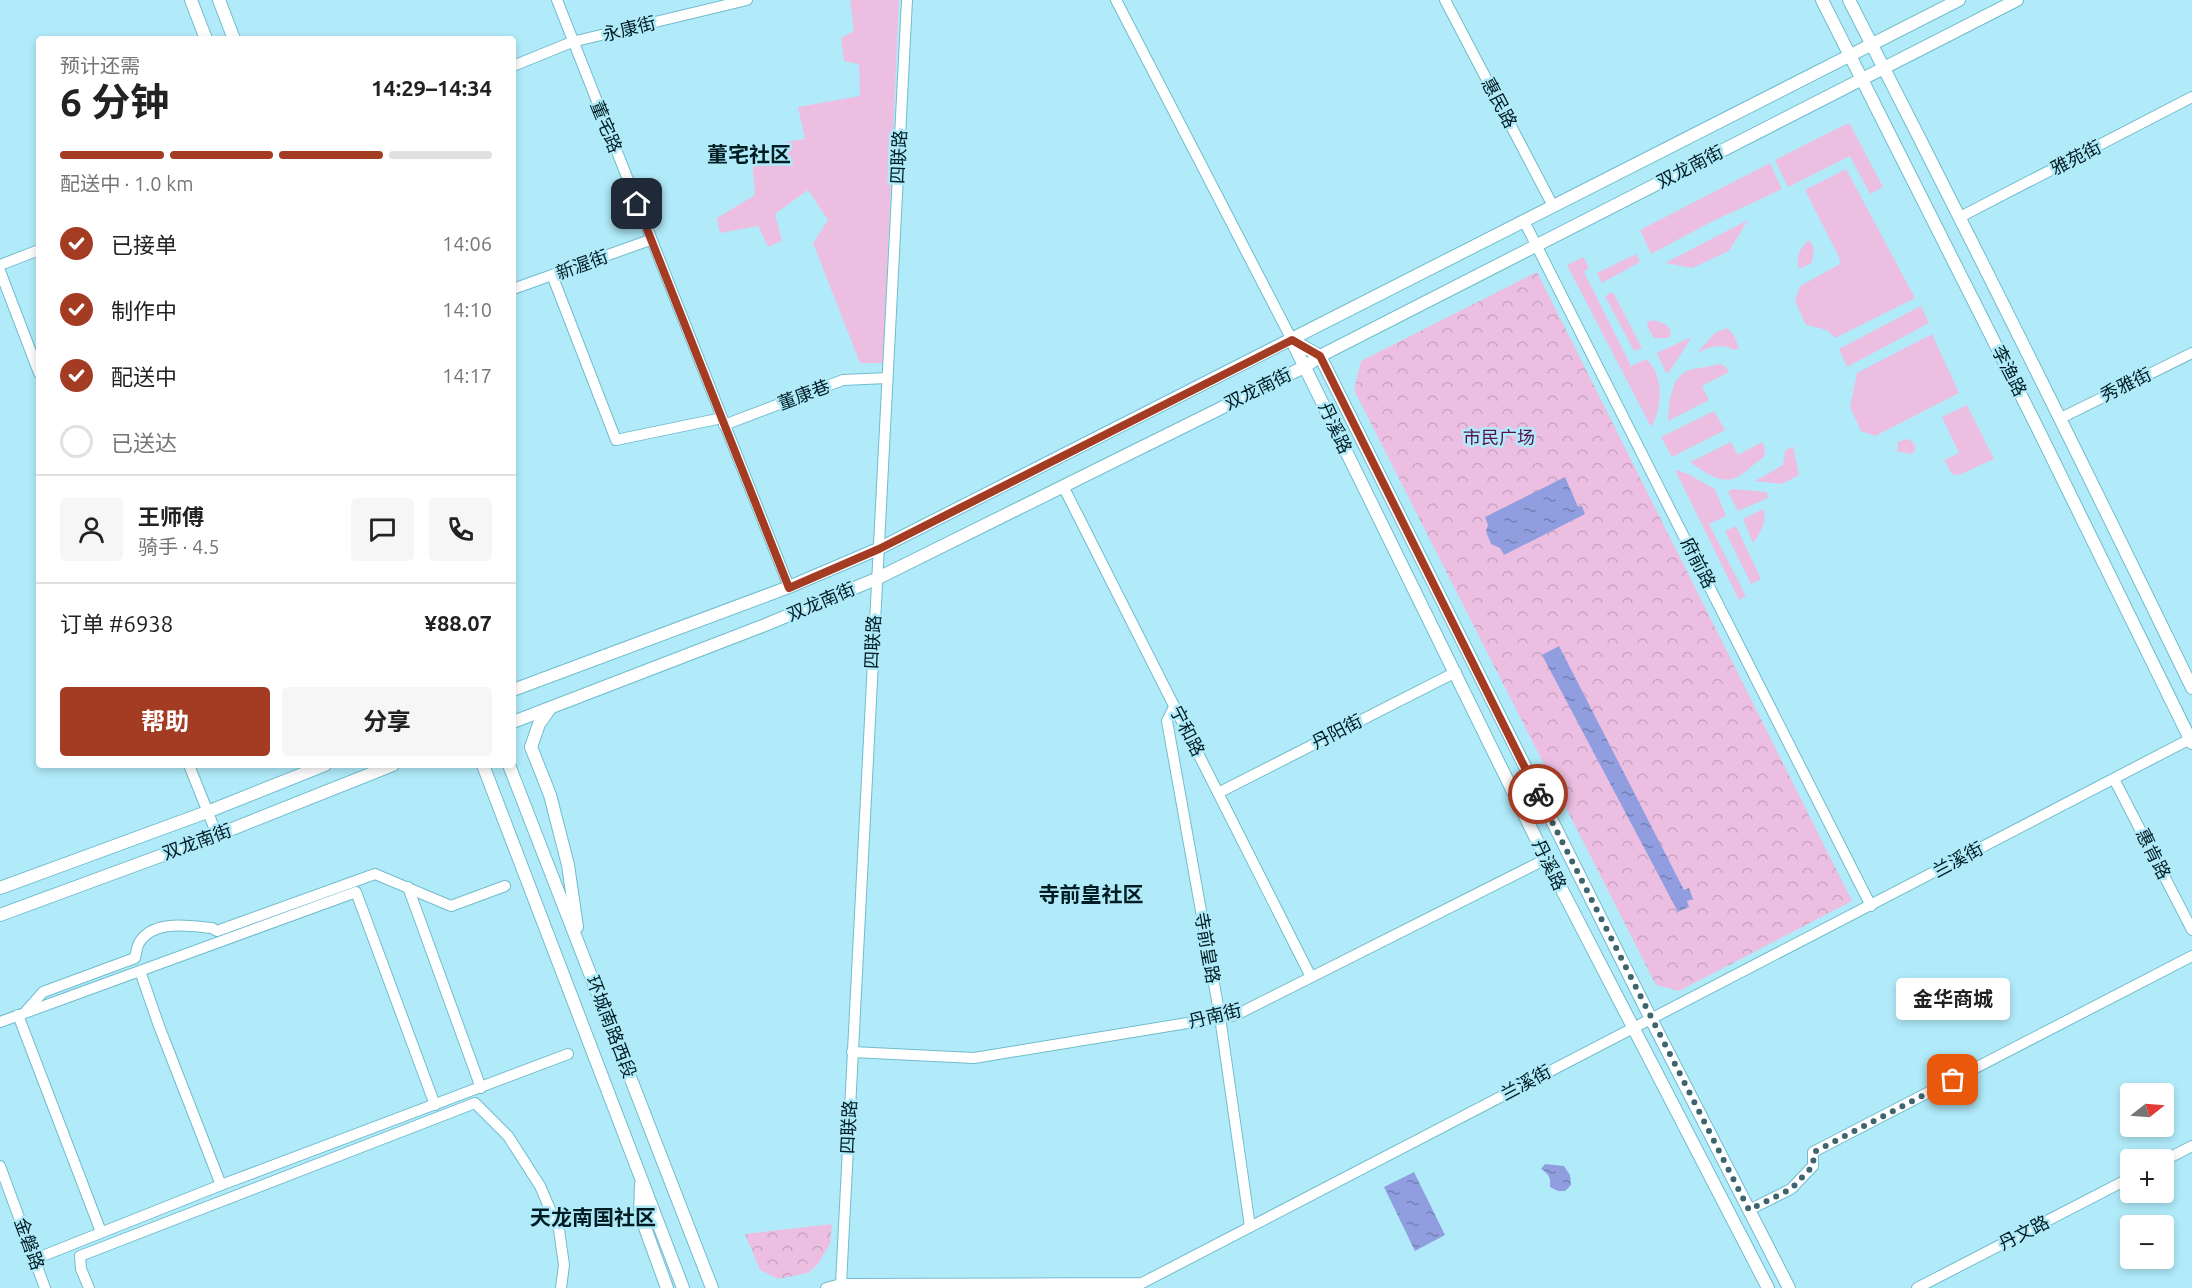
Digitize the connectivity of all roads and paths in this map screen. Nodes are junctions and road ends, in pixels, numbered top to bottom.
1 (191, 0) edge
2 (219, 0) edge
3 (557, 0) edge
4 (747, 0) edge
5 (907, 0) edge
6 (1116, 0) edge
7 (1822, 0) edge
8 (1849, 0) edge
9 (1959, 0) edge
10 (2017, 0) edge
11 (1450, 1) edge
12 (205, 36) edge
13 (233, 36) edge
14 (572, 42) junction
15 (1872, 44) junction
16 (1851, 56) junction
17 (516, 65) edge
18 (1886, 69) junction
19 (1861, 79) junction
20 (2192, 98) edge
21 (1553, 206) junction
22 (1960, 217) junction
23 (1524, 221) junction
24 (650, 240) junction
25 (1537, 246) junction
26 (36, 251) edge
27 (0, 265) edge
28 (0, 271) edge
29 (552, 275) junction
30 (516, 289) edge
31 (1292, 340) junction
32 (2192, 352) edge
33 (1320, 356) junction
34 (36, 365) edge
35 (1305, 366) junction
36 (887, 378) junction
37 (2061, 418) junction
38 (723, 422) junction
39 (1062, 486) junction
40 (879, 549) junction
41 (876, 579) junction
42 (789, 588) junction
43 (1456, 672) junction
44 (2192, 688) edge
45 (516, 689) edge
46 (1174, 707) junction
47 (550, 709) junction
48 (516, 721) edge
49 (2191, 740) edge
50 (190, 768) edge
51 (317, 768) edge
52 (385, 768) edge
53 (484, 768) edge
54 (510, 768) edge
55 (2114, 779) junction
56 (1218, 793) junction
57 (207, 812) junction
58 (217, 835) junction
59 (1546, 859) junction
60 (505, 886) dead end
61 (408, 887) junction
62 (0, 888) edge
63 (1870, 906) junction
64 (0, 915) edge
65 (2192, 930) edge
66 (580, 949) junction
67 (2192, 957) edge
68 (140, 971) junction
69 (1311, 977) junction
70 (21, 1014) junction
71 (1220, 1017) junction
72 (1651, 1019) junction
73 (0, 1022) edge
74 (1632, 1028) junction
75 (852, 1052) junction
76 (568, 1054) dead end
77 (481, 1088) junction
78 (435, 1105) junction
79 (2192, 1146) edge
80 (2174, 1155) edge
81 (0, 1167) edge
82 (641, 1177) junction
83 (2120, 1183) edge
84 (221, 1185) junction
85 (1749, 1210) junction
86 (1250, 1227) junction
87 (101, 1232) junction
88 (34, 1259) junction
89 (841, 1284) junction
90 (1144, 1285) edge
91 (1047, 1286) edge
92 (45, 1288) edge
93 (89, 1288) edge
94 (561, 1288) edge
95 (667, 1288) edge
96 (683, 1288) edge
97 (712, 1288) edge
98 (826, 1288) edge
99 (1768, 1288) edge
100 (1790, 1288) edge
101 (1917, 1288) edge

1 - 12 main road
2 - 13 main road
3 - 14 street, 董宅路
4 - 14 street, 永康街
5 - 36 street, 四联路
6 - 31 street, 丹溪路
7 - 16 main road, 李渔路
8 - 15 main road, 李渔路
9 - 15 main road, 双龙南街
10 - 18 main road, 双龙南街
11 - 21 street, 惠民路
14 - 17 street, 永康街
14 - 24 street, 董宅路
15 - 16 main road, 双龙南街
15 - 18 main road, 李渔路
16 - 19 main road, 李渔路
16 - 21 main road, 双龙南街
18 - 19 main road, 双龙南街
18 - 22 main road, 李渔路
19 - 25 main road, 双龙南街
19 - 49 main road, 李渔路
20 - 22 street, 雅苑街
21 - 23 main road, 双龙南街
22 - 37 main road, 李渔路
23 - 25 street, 府前路
23 - 31 main road, 双龙南街
24 - 29 street, 新渥街
24 - 38 street, 董宅路
25 - 33 main road, 双龙南街
25 - 63 street, 府前路
26 - 27 street
28 - 34 street
29 - 30 street, 新渥街
29 - 38 street, 董康巷
31 - 33 main road
31 - 35 main road, 丹溪路
31 - 40 main road, 双龙南街
32 - 37 street, 秀雅街
33 - 35 main road, 双龙南街
33 - 72 main road, 丹溪路
35 - 39 main road, 双龙南街
35 - 43 main road, 丹溪路
36 - 38 street, 董康巷
36 - 40 street, 四联路
37 - 44 main road, 李渔路
38 - 42 street, 董宅路
39 - 41 main road, 双龙南街
39 - 46 street, 宁和路
40 - 41 street, 四联路
40 - 42 main road, 双龙南街
41 - 47 main road, 双龙南街
41 - 75 street, 四联路
42 - 45 main road, 双龙南街
43 - 56 street, 丹阳街
43 - 59 main road, 丹溪路
46 - 56 street, 宁和路
46 - 71 street, 寺前皇路
47 - 48 main road, 双龙南街
47 - 66 main road
49 - 55 street, 兰溪街
50 - 57 street
51 - 57 main road, 双龙南街
52 - 58 main road, 双龙南街
53 - 82 main road, 环城南路西段
54 - 66 main road, 环城南路西段
55 - 63 street, 兰溪街
55 - 65 street, 惠肯路
56 - 69 street, 宁和路
57 - 58 street
57 - 62 main road, 双龙南街
58 - 64 main road, 双龙南街
59 - 69 street, 丹南街
59 - 74 main road, 丹溪路
60 - 61 street
61 - 70 street
61 - 77 street
63 - 72 street, 兰溪街
66 - 97 main road, 环城南路西段
67 - 85 street
68 - 70 street
68 - 78 street
68 - 84 street
69 - 71 street, 丹南街
70 - 73 street
70 - 87 street
71 - 75 street, 丹南街
71 - 86 street, 寺前皇路
72 - 74 street, 兰溪街
72 - 85 main road, 丹溪路
74 - 86 street, 兰溪街
74 - 99 main road, 丹溪路
75 - 89 street, 四联路
76 - 77 street
77 - 78 street
78 - 84 street
79 - 80 street
81 - 88 street, 金磐路
82 - 95 main road
82 - 96 main road, 环城南路西段
83 - 101 street, 丹文路
84 - 87 street
85 - 100 main road, 丹溪路
86 - 90 street, 兰溪街
87 - 88 street
88 - 92 street, 金磐路
89 - 91 street, 兰溪街
89 - 98 street, 兰溪街
90 - 91 street, 兰溪街
93 - 94 street

